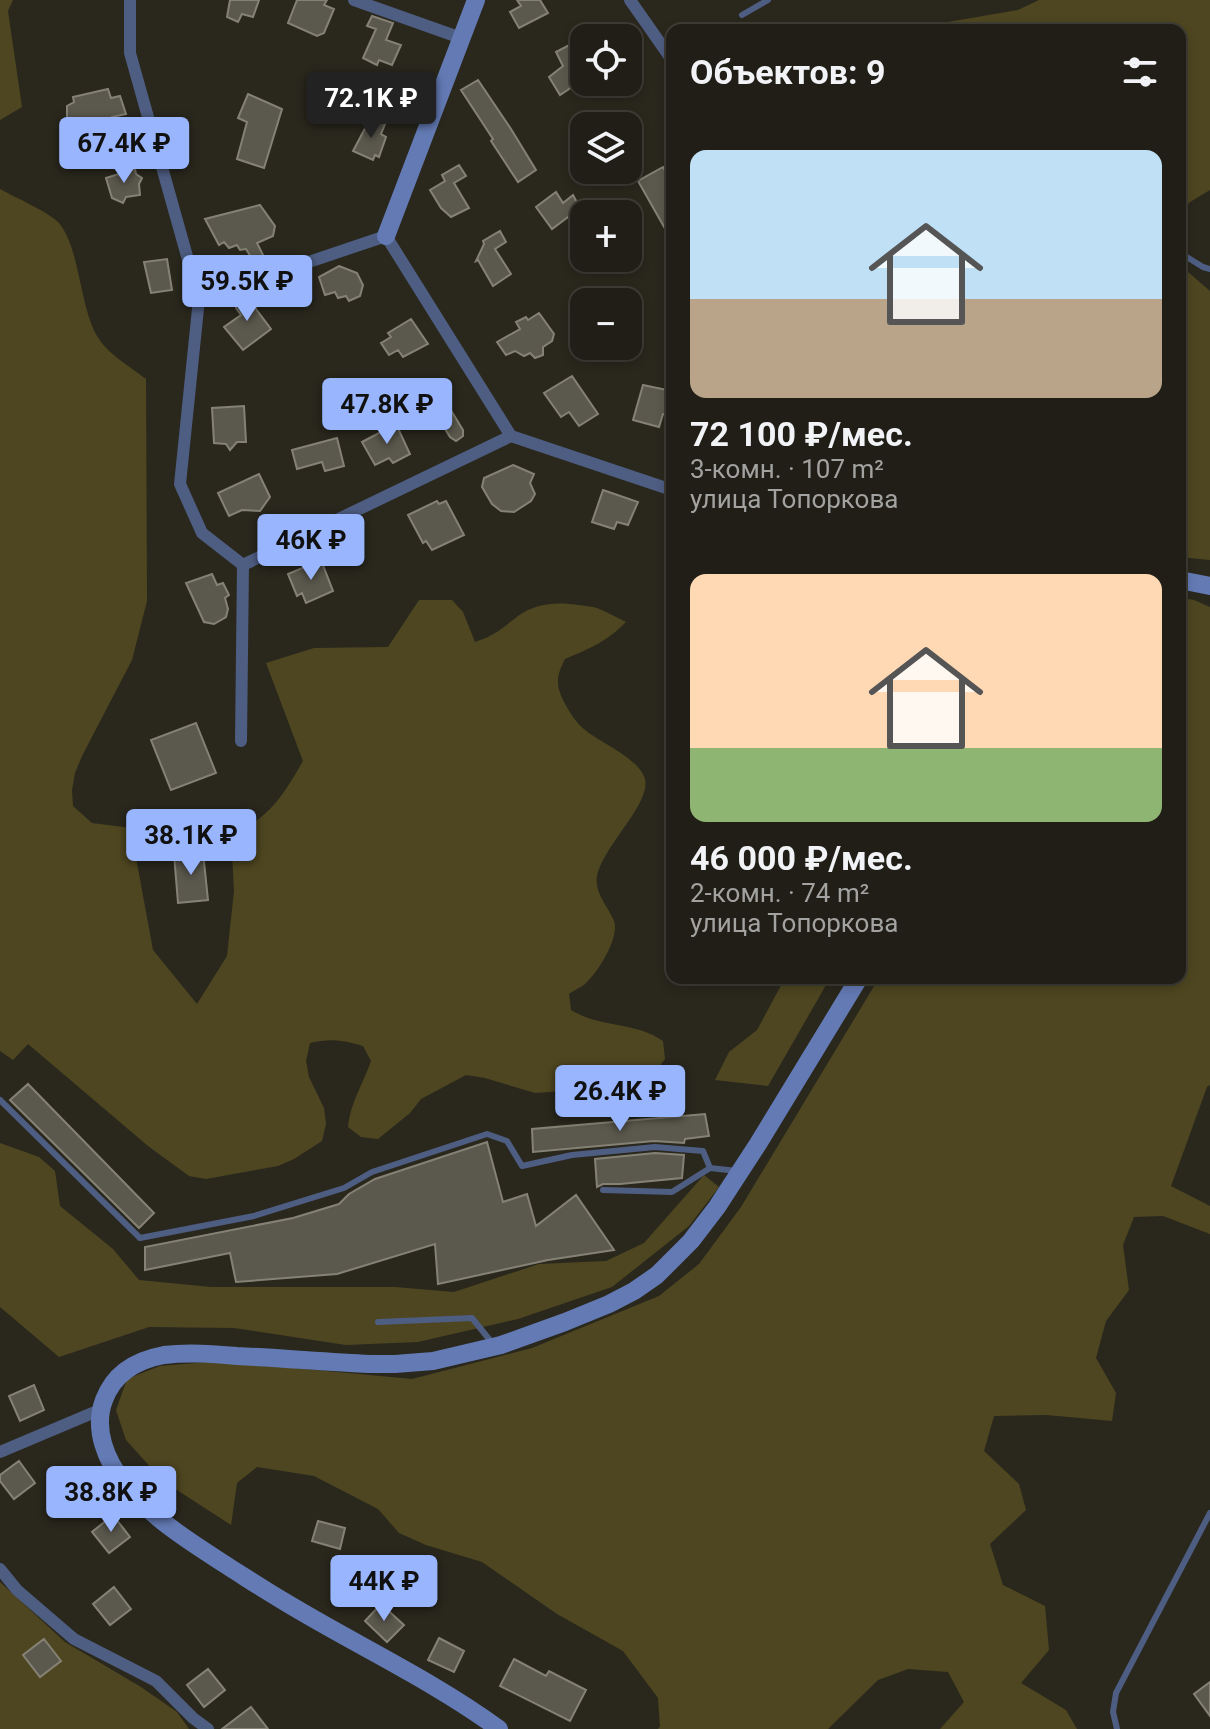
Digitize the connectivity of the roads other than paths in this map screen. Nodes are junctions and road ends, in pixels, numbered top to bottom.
1 (130, 0) edge
2 (354, 0) edge
3 (476, 0) edge
4 (630, 0) edge
5 (768, 0) edge
6 (742, 15) dead end
7 (461, 38) junction
8 (666, 51) edge
9 (386, 236) junction
10 (1186, 257) edge
11 (1210, 269) edge
12 (199, 299) junction
13 (511, 436) junction
14 (666, 488) edge
15 (243, 565) junction
16 (1186, 581) edge
17 (1210, 586) edge
18 (241, 741) dead end
19 (855, 984) edge
20 (0, 1100) edge
21 (710, 1168) junction
22 (740, 1172) junction
23 (603, 1190) dead end
24 (378, 1322) dead end
25 (496, 1346) junction
26 (102, 1407) junction
27 (0, 1452) edge
28 (1210, 1513) edge
29 (0, 1569) edge
30 (208, 1729) edge
31 (499, 1729) edge
32 (1117, 1729) edge

1 - 12 street
2 - 7 street
3 - 7 main road
4 - 8 street
5 - 6 lane
7 - 9 main road
9 - 12 street
9 - 13 street
10 - 11 lane
12 - 15 street
13 - 14 street
13 - 15 street
15 - 18 street
16 - 17 main road
19 - 22 main road
20 - 21 lane
21 - 22 lane
21 - 23 lane
22 - 25 main road
24 - 25 lane
25 - 26 main road
26 - 27 street
26 - 31 main road
28 - 32 lane
29 - 30 street

